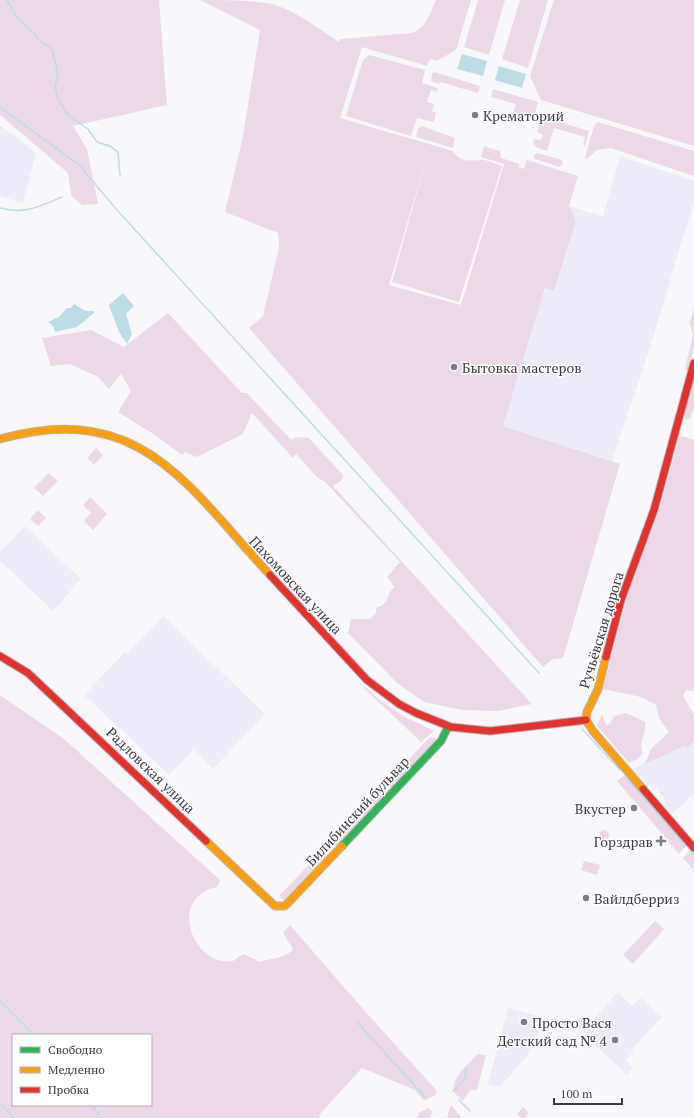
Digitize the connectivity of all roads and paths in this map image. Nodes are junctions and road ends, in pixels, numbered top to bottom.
1 (694, 363) edge
2 (0, 439) edge
3 (0, 656) edge
4 (586, 720) junction
5 (448, 727) junction
6 (694, 848) edge
7 (280, 908) joint

1 - 4 street, Ручьёвская дорога
2 - 5 street, Пахомовская улица
3 - 7 street, Радловская улица
4 - 5 street, Пахомовская улица
4 - 6 street
5 - 7 street, Билибинский бульвар

